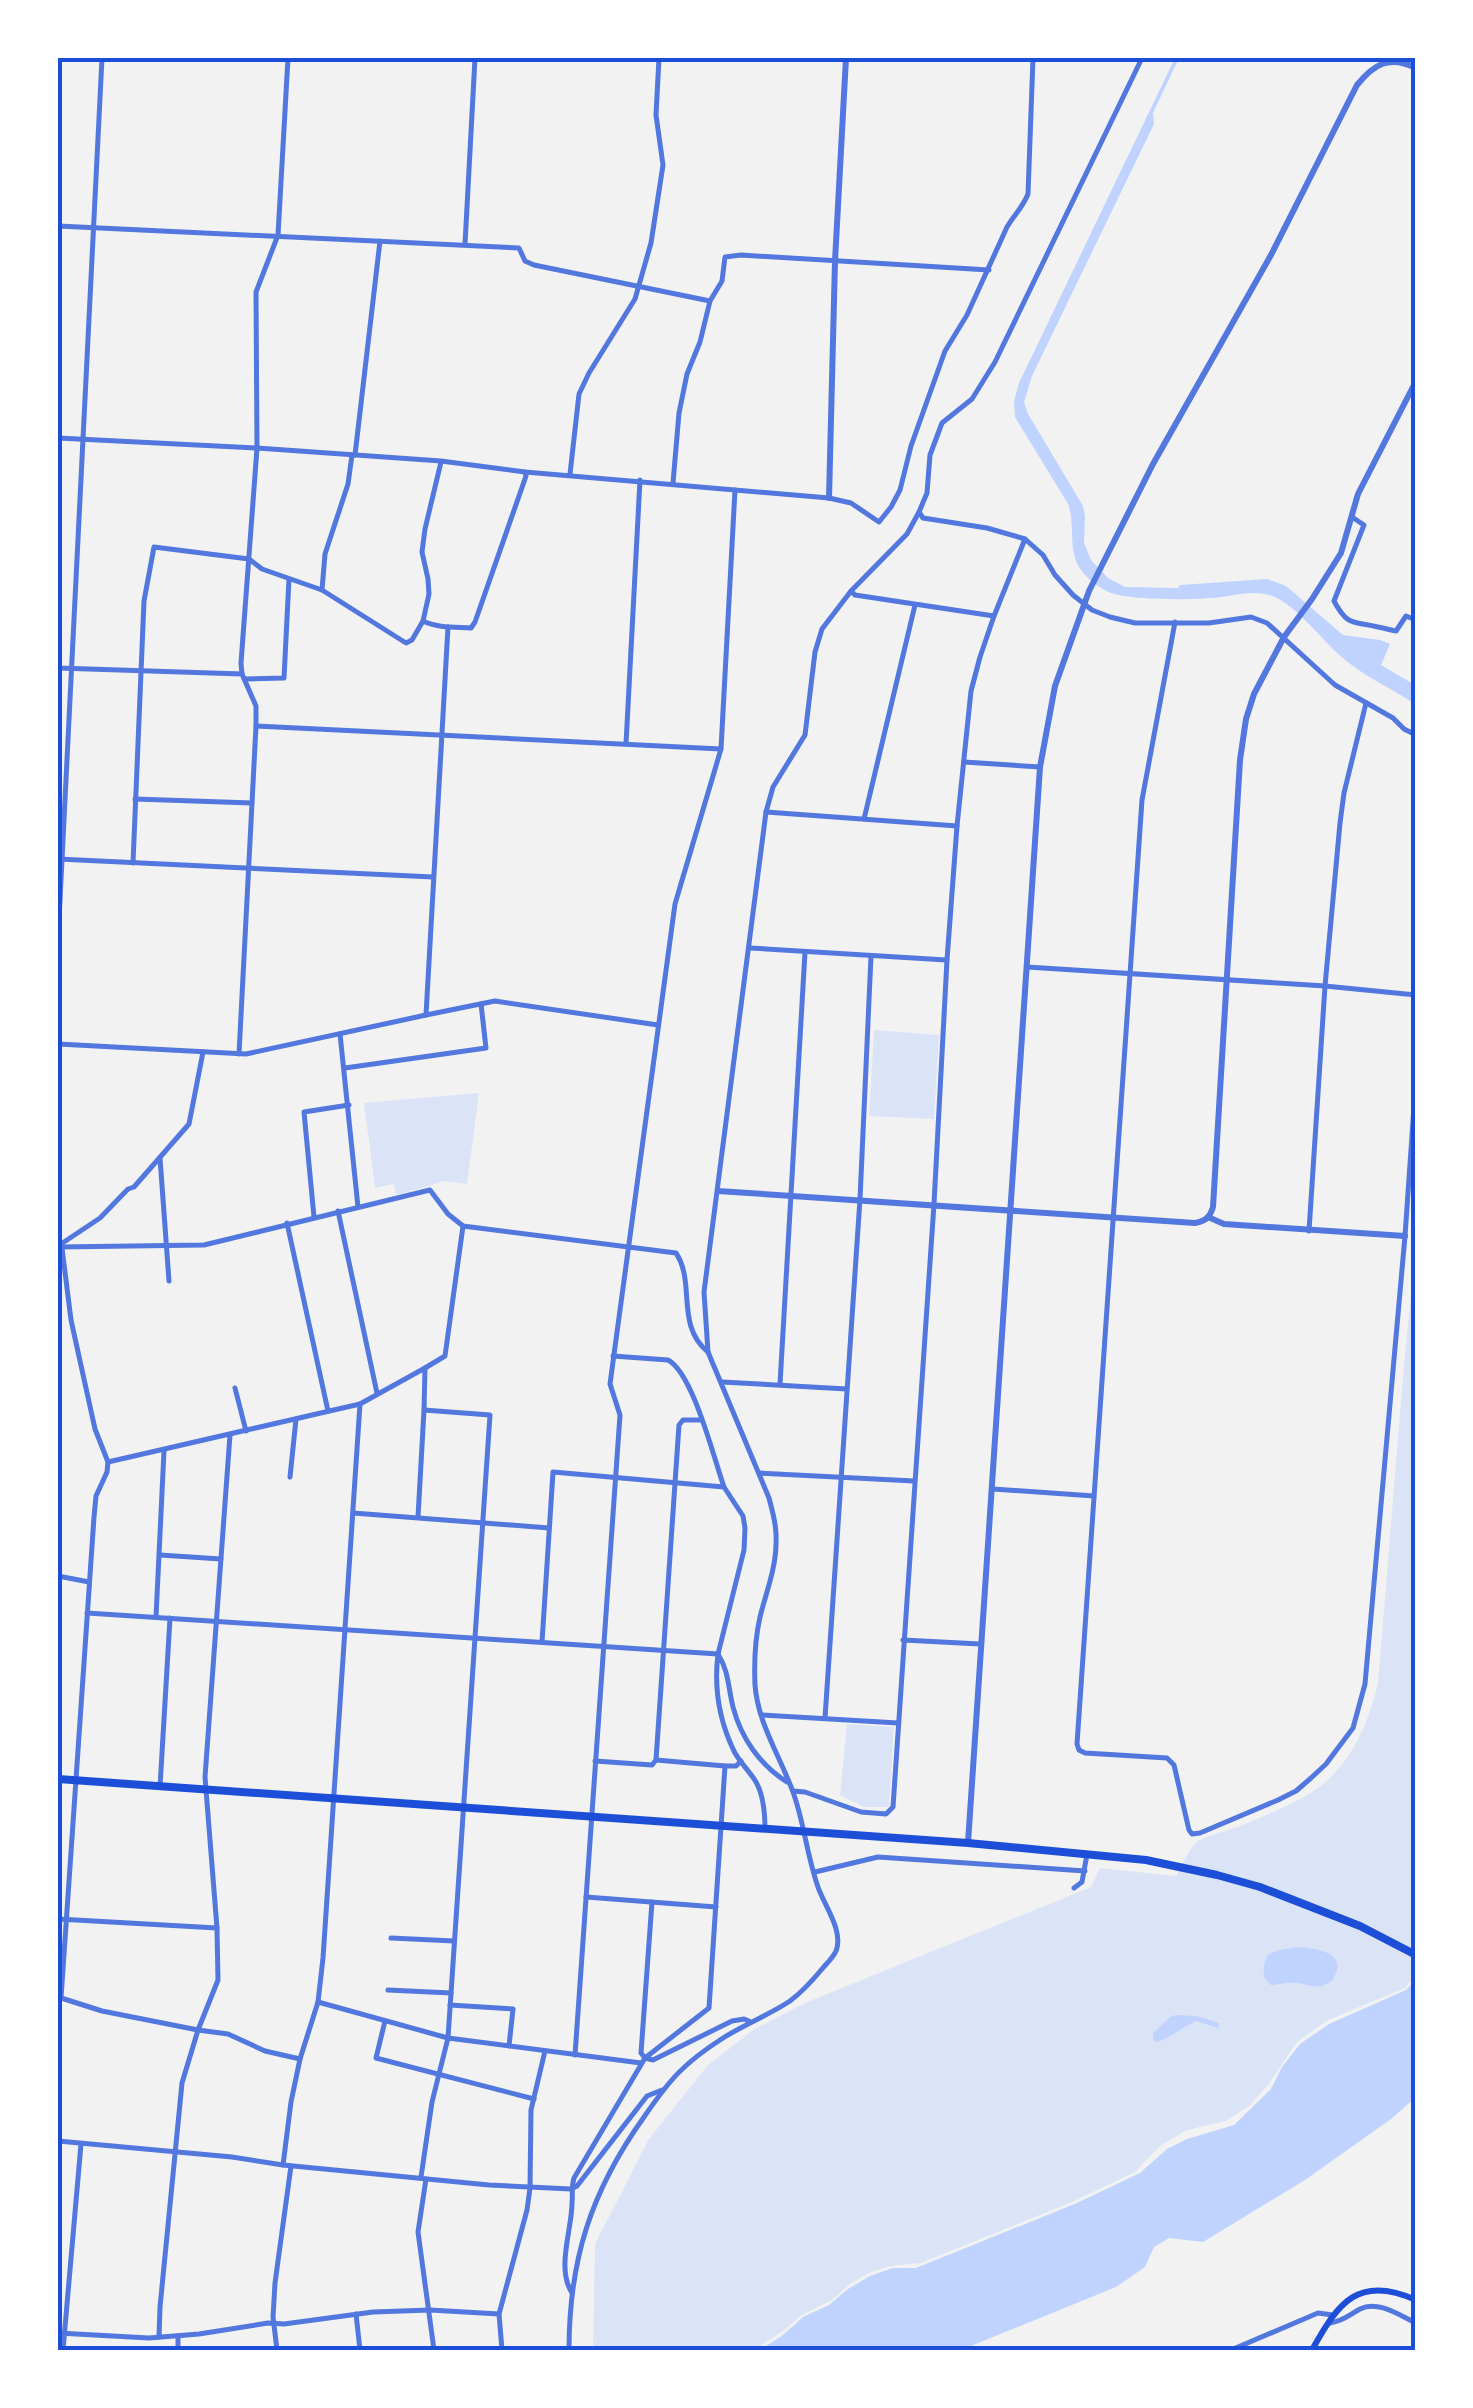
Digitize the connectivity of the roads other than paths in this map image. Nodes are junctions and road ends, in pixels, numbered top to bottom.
1 (102, 58) edge
2 (288, 58) edge
3 (475, 58) edge
4 (659, 58) edge
5 (846, 58) edge
6 (1033, 58) edge
7 (1142, 58) edge
8 (1384, 60) edge
9 (1416, 68) edge
10 (58, 226) edge
11 (93, 228) junction
12 (278, 235) junction
13 (380, 241) junction
14 (465, 244) junction
15 (836, 261) junction
16 (989, 270) junction
17 (639, 286) junction
18 (710, 301) junction
19 (1416, 381) edge
20 (58, 438) edge
21 (82, 439) junction
22 (256, 448) junction
23 (354, 455) junction
24 (441, 461) junction
25 (525, 472) junction
26 (570, 474) junction
27 (640, 480) junction
28 (674, 483) junction
29 (735, 490) junction
30 (829, 498) junction
31 (920, 512) junction
32 (1352, 516) junction
33 (1025, 539) junction
34 (250, 559) junction
35 (289, 579) junction
36 (322, 590) junction
37 (851, 591) junction
38 (1084, 604) junction
39 (914, 605) junction
40 (994, 616) junction
41 (422, 620) junction
42 (1416, 620) edge
43 (1175, 622) junction
44 (448, 627) junction
45 (1287, 634) junction
46 (58, 668) edge
47 (71, 669) junction
48 (140, 672) junction
49 (244, 676) junction
50 (1366, 704) junction
51 (256, 726) junction
52 (440, 735) junction
53 (1416, 735) edge
54 (626, 744) junction
55 (721, 749) junction
56 (964, 762) junction
57 (1040, 768) junction
58 (135, 798) junction
59 (252, 804) junction
60 (766, 812) junction
61 (864, 819) junction
62 (957, 826) junction
63 (60, 859) edge
64 (133, 863) junction
65 (249, 868) junction
66 (433, 877) junction
67 (58, 940) edge
68 (750, 948) junction
69 (806, 952) junction
70 (871, 956) junction
71 (947, 960) junction
72 (1028, 966) junction
73 (1130, 973) junction
74 (1228, 979) junction
75 (1325, 986) junction
76 (1416, 994) edge
77 (481, 1004) junction
78 (426, 1014) junction
79 (658, 1025) junction
80 (340, 1034) junction
81 (58, 1044) edge
82 (203, 1052) junction
83 (239, 1054) junction
84 (345, 1068) junction
85 (1416, 1078) edge
86 (348, 1105) junction
87 (160, 1158) junction
88 (718, 1191) junction
89 (790, 1195) junction
90 (860, 1199) junction
91 (934, 1204) junction
92 (358, 1207) junction
93 (1011, 1210) junction
94 (338, 1211) junction
95 (314, 1217) junction
96 (1113, 1217) junction
97 (1208, 1217) junction
98 (287, 1224) junction
99 (463, 1226) junction
100 (1309, 1231) junction
101 (1405, 1236) junction
102 (59, 1247) edge
103 (166, 1248) junction
104 (627, 1248) junction
105 (168, 1281) dead end
106 (708, 1352) junction
107 (614, 1356) junction
108 (425, 1368) junction
109 (722, 1382) junction
110 (780, 1384) junction
111 (235, 1388) dead end
112 (847, 1388) junction
113 (378, 1393) junction
114 (360, 1404) junction
115 (424, 1410) junction
116 (328, 1411) junction
117 (296, 1419) junction
118 (702, 1420) junction
119 (246, 1431) junction
120 (230, 1435) junction
121 (164, 1449) junction
122 (108, 1462) junction
123 (759, 1472) junction
124 (616, 1476) junction
125 (290, 1477) dead end
126 (841, 1477) junction
127 (914, 1481) junction
128 (675, 1482) junction
129 (724, 1488) junction
130 (992, 1489) junction
131 (1094, 1496) junction
132 (354, 1514) junction
133 (418, 1517) junction
134 (482, 1524) junction
135 (550, 1528) junction
136 (160, 1555) junction
137 (221, 1559) junction
138 (58, 1576) edge
139 (89, 1582) junction
140 (87, 1613) junction
141 (156, 1617) junction
142 (170, 1618) junction
143 (217, 1621) junction
144 (344, 1629) junction
145 (474, 1638) junction
146 (903, 1640) junction
147 (542, 1642) junction
148 (982, 1644) junction
149 (604, 1645) junction
150 (664, 1650) junction
151 (718, 1654) junction
152 (761, 1716) junction
153 (825, 1718) junction
154 (898, 1723) junction
155 (656, 1760) junction
156 (596, 1761) junction
157 (741, 1761) junction
158 (725, 1766) junction
159 (58, 1779) edge
160 (74, 1780) junction
161 (160, 1787) junction
162 (791, 1788) junction
163 (206, 1790) junction
164 (333, 1798) junction
165 (463, 1807) junction
166 (592, 1817) junction
167 (721, 1824) junction
168 (765, 1829) junction
169 (968, 1843) junction
170 (1087, 1854) junction
171 (1084, 1871) junction
172 (814, 1872) junction
173 (1074, 1888) dead end
174 (586, 1897) junction
175 (652, 1902) junction
176 (716, 1906) junction
177 (58, 1919) edge
178 (66, 1920) junction
179 (218, 1928) junction
180 (392, 1938) dead end
181 (454, 1942) junction
182 (1416, 1955) edge
183 (388, 1990) dead end
184 (451, 1994) junction
185 (59, 1998) edge
186 (318, 2002) junction
187 (450, 2004) junction
188 (386, 2021) junction
189 (751, 2022) junction
190 (198, 2030) junction
191 (448, 2038) junction
192 (510, 2046) junction
193 (545, 2051) junction
194 (575, 2055) junction
195 (300, 2059) junction
196 (643, 2060) junction
197 (440, 2074) junction
198 (662, 2090) junction
199 (534, 2099) junction
200 (58, 2141) edge
201 (81, 2144) junction
202 (175, 2152) junction
203 (283, 2165) junction
204 (292, 2166) junction
205 (423, 2178) junction
206 (530, 2188) junction
207 (571, 2189) junction
208 (572, 2293) junction
209 (1416, 2300) edge
210 (430, 2310) junction
211 (356, 2314) junction
212 (500, 2314) junction
213 (1333, 2315) junction
214 (1327, 2323) junction
215 (1416, 2323) edge
216 (274, 2324) junction
217 (60, 2333) edge
218 (178, 2336) junction
219 (159, 2337) junction
220 (62, 2350) edge
221 (178, 2350) edge
222 (277, 2350) edge
223 (360, 2350) edge
224 (434, 2350) edge
225 (502, 2350) edge
226 (569, 2350) edge
227 (1231, 2350) edge
228 (1312, 2350) edge

1 - 11 street
2 - 12 street
3 - 14 street
4 - 17 street
5 - 15 street
6 - 16 street
7 - 31 street
8 - 9 street
8 - 38 street
10 - 11 street
11 - 12 street
11 - 21 street
12 - 13 street
12 - 22 street
13 - 14 street
13 - 23 street
14 - 17 street
15 - 16 street
15 - 18 street
15 - 30 street
16 - 30 street
17 - 18 street
17 - 26 street
18 - 28 street
19 - 32 street
20 - 21 street
21 - 22 street
21 - 47 street
22 - 23 street
22 - 34 street
23 - 24 street
23 - 36 street
24 - 25 street
24 - 41 street
25 - 26 street
25 - 44 street
26 - 27 street
27 - 28 street
27 - 54 street
28 - 29 street
29 - 30 street
29 - 55 street
31 - 33 street
31 - 37 street
32 - 42 street
32 - 45 street
33 - 38 street
33 - 40 street
34 - 35 street
34 - 48 street
34 - 49 street
35 - 36 street
35 - 49 street
36 - 41 street
37 - 39 street
37 - 60 street
38 - 43 street
38 - 57 street
39 - 40 street
39 - 61 street
40 - 56 street
41 - 44 street
43 - 45 street
43 - 73 street
44 - 52 street
45 - 50 street
45 - 74 street
46 - 47 street
47 - 48 street
47 - 63 street
48 - 49 street
48 - 58 street
49 - 51 street
50 - 53 street
50 - 75 street
51 - 52 street
51 - 59 street
52 - 54 street
52 - 66 street
54 - 55 street
55 - 79 street
56 - 57 street
56 - 62 street
57 - 72 street
58 - 59 street
58 - 64 street
59 - 65 street
60 - 61 street
60 - 68 street
61 - 62 street
62 - 71 street
63 - 64 street
63 - 67 street
64 - 65 street
65 - 66 street
65 - 83 street
66 - 78 street
68 - 69 street
68 - 88 street
69 - 70 street
69 - 89 street
70 - 71 street
70 - 90 street
71 - 91 street
72 - 73 street
72 - 93 street
73 - 74 street
73 - 96 street
74 - 75 street
74 - 97 street
75 - 76 street
75 - 100 street
77 - 78 street
77 - 79 street
77 - 84 street
78 - 80 street
79 - 104 street
80 - 83 street
80 - 84 street
81 - 82 street
82 - 83 street
82 - 87 street
84 - 86 street
85 - 101 street
86 - 92 street
86 - 95 street
87 - 102 street
87 - 103 street
88 - 89 street
88 - 106 street
89 - 90 street
89 - 110 street
90 - 91 street
90 - 112 street
91 - 93 street
91 - 127 street
92 - 94 street
92 - 99 street
93 - 96 street
93 - 130 street
94 - 95 street
94 - 113 street
95 - 98 street
96 - 97 street
96 - 131 street
97 - 100 street
98 - 103 street
98 - 116 street
99 - 104 street
99 - 108 street
100 - 101 street
101 - 131 street
102 - 103 street
102 - 122 street
103 - 105 street
104 - 106 street
104 - 107 street
106 - 109 street
107 - 118 street
107 - 124 street
108 - 113 street
108 - 115 street
109 - 110 street
109 - 123 street
110 - 112 street
111 - 119 street
112 - 126 street
113 - 114 street
114 - 116 street
114 - 132 street
115 - 133 street
115 - 134 street
116 - 117 street
117 - 119 street
117 - 125 street
118 - 128 street
118 - 129 street
119 - 120 street
120 - 121 street
120 - 137 street
121 - 122 street
121 - 136 street
122 - 139 street
123 - 126 street
123 - 152 street
124 - 128 street
124 - 135 street
124 - 149 street
126 - 127 street
126 - 153 street
127 - 146 street
128 - 129 street
128 - 150 street
129 - 151 street
130 - 131 street
130 - 148 street
132 - 133 street
132 - 144 street
133 - 134 street
134 - 135 street
134 - 145 street
135 - 147 street
136 - 137 street
136 - 141 street
137 - 143 street
138 - 139 street
139 - 140 street
140 - 141 street
140 - 160 street
141 - 142 street
142 - 143 street
142 - 161 street
143 - 144 street
143 - 163 street
144 - 145 street
144 - 164 street
145 - 147 street
145 - 165 street
146 - 148 street
146 - 154 street
147 - 149 street
148 - 169 street
149 - 150 street
149 - 156 street
150 - 151 street
150 - 155 street
151 - 157 street
151 - 162 street
152 - 153 street
152 - 162 street
153 - 154 street
154 - 162 street
155 - 156 street
155 - 158 street
156 - 166 street
157 - 158 street
157 - 168 street
158 - 167 street
159 - 160 main road
160 - 161 main road
160 - 178 street
161 - 163 main road
162 - 172 street
163 - 164 main road
163 - 179 street
164 - 165 main road
164 - 186 street
165 - 166 main road
165 - 181 street
166 - 167 main road
166 - 174 street
167 - 168 main road
167 - 176 street
168 - 169 main road
169 - 170 main road
170 - 171 street
170 - 182 main road
171 - 172 street
171 - 173 street
172 - 189 street
174 - 175 street
174 - 194 street
175 - 176 street
175 - 196 street
176 - 196 street
177 - 178 street
178 - 179 street
178 - 185 street
179 - 190 street
180 - 181 street
181 - 184 street
183 - 184 street
184 - 187 street
185 - 190 street
186 - 188 street
186 - 195 street
187 - 191 street
187 - 192 street
188 - 191 street
188 - 197 street
189 - 196 street
189 - 198 street
190 - 195 street
190 - 202 street
191 - 192 street
191 - 197 street
192 - 193 street
193 - 194 street
193 - 199 street
194 - 196 street
195 - 203 street
196 - 207 street
197 - 199 street
197 - 205 street
198 - 207 street
198 - 208 street
199 - 206 street
200 - 201 street
201 - 202 street
201 - 217 street
202 - 203 street
202 - 219 street
203 - 204 street
204 - 205 street
204 - 216 street
205 - 206 street
205 - 210 street
206 - 207 street
206 - 212 street
207 - 208 street
208 - 226 street
209 - 213 main road
210 - 211 street
210 - 212 street
210 - 224 street
211 - 216 street
211 - 223 street
212 - 225 street
213 - 214 main road
213 - 227 street
214 - 215 street
214 - 228 main road
216 - 218 street
216 - 222 street
217 - 219 street
217 - 220 street
218 - 219 street
218 - 221 street

